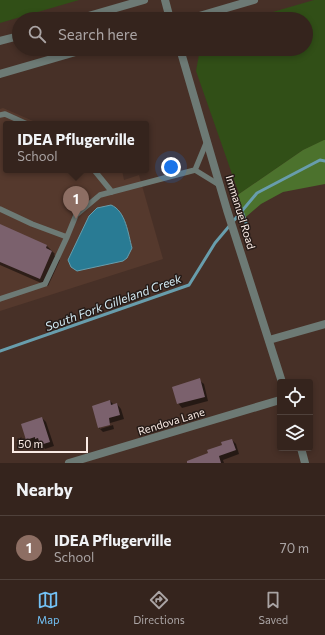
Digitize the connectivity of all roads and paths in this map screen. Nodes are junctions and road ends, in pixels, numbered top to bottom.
1 (144, 0) edge
2 (165, 0) edge
3 (254, 0) edge
4 (102, 12) edge
5 (168, 12) edge
6 (213, 12) edge
7 (12, 38) edge
8 (0, 42) edge
9 (62, 56) edge
10 (182, 56) edge
11 (0, 74) edge
12 (0, 115) edge
13 (20, 121) edge
14 (207, 140) junction
15 (195, 170) junction
16 (96, 173) edge
17 (221, 186) junction
18 (112, 192) junction
19 (0, 209) edge
20 (66, 237) junction
21 (0, 299) edge
22 (325, 324) edge
23 (269, 340) junction
24 (281, 379) edge
25 (277, 401) edge
26 (302, 451) edge
27 (69, 463) edge
28 (305, 463) edge

1 - 4 street
2 - 5 street
3 - 6 street
7 - 8 street
9 - 11 street
10 - 14 street, Immanuel Road
12 - 13 lane
14 - 15 lane
14 - 17 street, Immanuel Road
15 - 17 lane
15 - 18 lane
16 - 18 lane
17 - 23 street, Immanuel Road
18 - 20 lane
19 - 20 lane
20 - 21 lane
22 - 23 street
23 - 24 street, Immanuel Road
25 - 27 street, Rendova Lane
26 - 28 street

